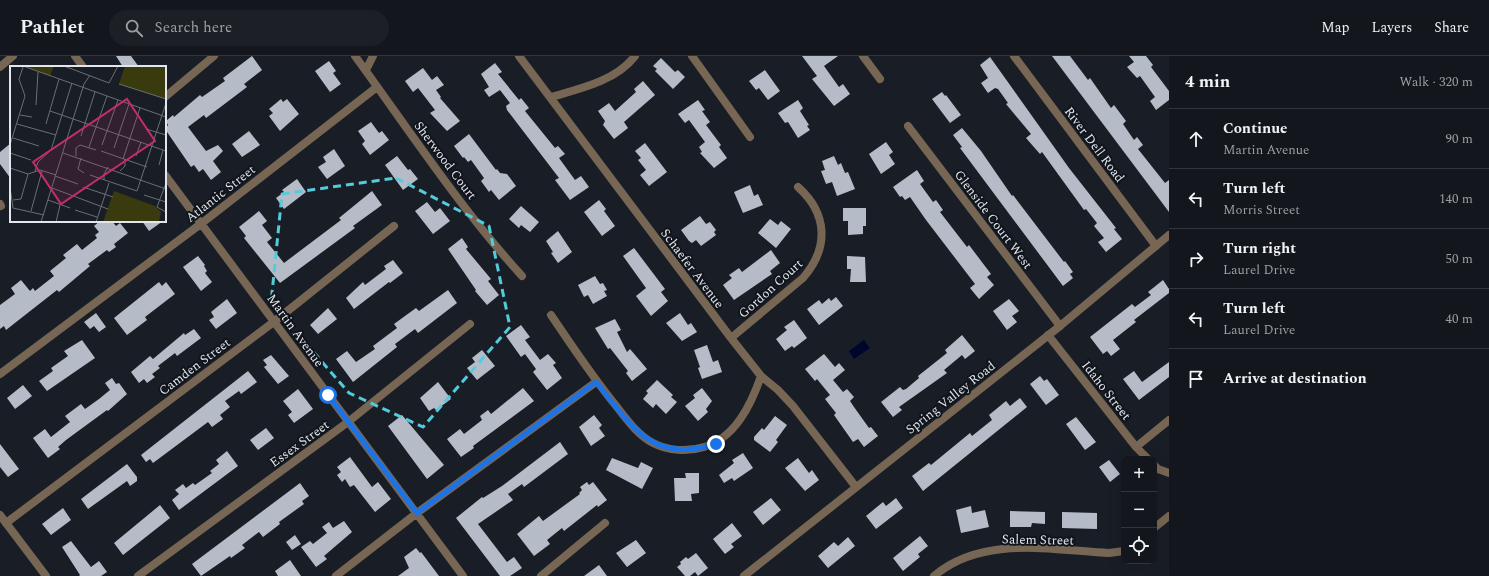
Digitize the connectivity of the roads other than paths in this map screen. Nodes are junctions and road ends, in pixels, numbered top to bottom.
1 (13, 56) edge
2 (75, 56) edge
3 (214, 56) edge
4 (355, 56) edge
5 (373, 56) edge
6 (519, 56) edge
7 (635, 56) edge
8 (692, 56) edge
9 (863, 56) edge
10 (1014, 56) edge
11 (0, 66) edge
12 (82, 66) edge
13 (366, 70) junction
14 (880, 79) dead end
15 (377, 87) junction
16 (166, 96) edge
17 (550, 97) junction
18 (908, 126) dead end
19 (750, 138) dead end
20 (166, 176) edge
21 (798, 187) dead end
22 (202, 223) junction
23 (394, 226) dead end
24 (1169, 235) edge
25 (1156, 246) junction
26 (522, 276) dead end
27 (551, 315) dead end
28 (275, 321) junction
29 (470, 324) dead end
30 (1060, 326) junction
31 (1048, 335) junction
32 (731, 338) junction
33 (0, 374) edge
34 (760, 376) junction
35 (596, 382) junction
36 (1169, 420) edge
37 (348, 422) junction
38 (1136, 447) junction
39 (1145, 456) edge
40 (1157, 468) edge
41 (1169, 473) edge
42 (856, 487) junction
43 (417, 513) junction
44 (0, 515) edge
45 (1169, 516) edge
46 (6, 523) junction
47 (604, 523) dead end
48 (1157, 526) edge
49 (1121, 551) edge
50 (46, 576) edge
51 (138, 576) edge
52 (336, 576) edge
53 (463, 576) edge
54 (541, 576) edge
55 (744, 576) edge
56 (934, 576) edge

1 - 11 street
2 - 12 street
3 - 16 street
4 - 13 street, Sherwood Court
5 - 13 street
6 - 17 street, Schaefer Avenue
7 - 17 street
8 - 19 street
9 - 14 street
10 - 25 street, River Dell Road
13 - 15 street, Sherwood Court
15 - 22 street, Atlantic Street
15 - 26 street, Sherwood Court
17 - 32 street, Schaefer Avenue
18 - 30 street, Glenside Court West
20 - 22 street, Martin Avenue
21 - 32 street, Gordon Court
22 - 28 street, Martin Avenue
22 - 33 street, Atlantic Street
23 - 28 street, Camden Street
24 - 25 street, Spring Valley Road
25 - 30 street, Spring Valley Road
27 - 35 street
28 - 37 street, Martin Avenue
28 - 46 street, Camden Street
29 - 37 street, Essex Street
30 - 31 street, Spring Valley Road
31 - 38 street, Idaho Street
31 - 42 street, Spring Valley Road
32 - 34 street, Schaefer Avenue
34 - 35 street
34 - 42 street, Schaefer Avenue
35 - 43 street
36 - 38 street
37 - 43 street, Martin Avenue
37 - 51 street, Essex Street
38 - 39 street, Idaho Street
40 - 41 street
42 - 55 street, Spring Valley Road
43 - 52 street
43 - 53 street, Martin Avenue
44 - 46 street
45 - 48 street
46 - 50 street
47 - 54 street
49 - 56 street, Salem Street

